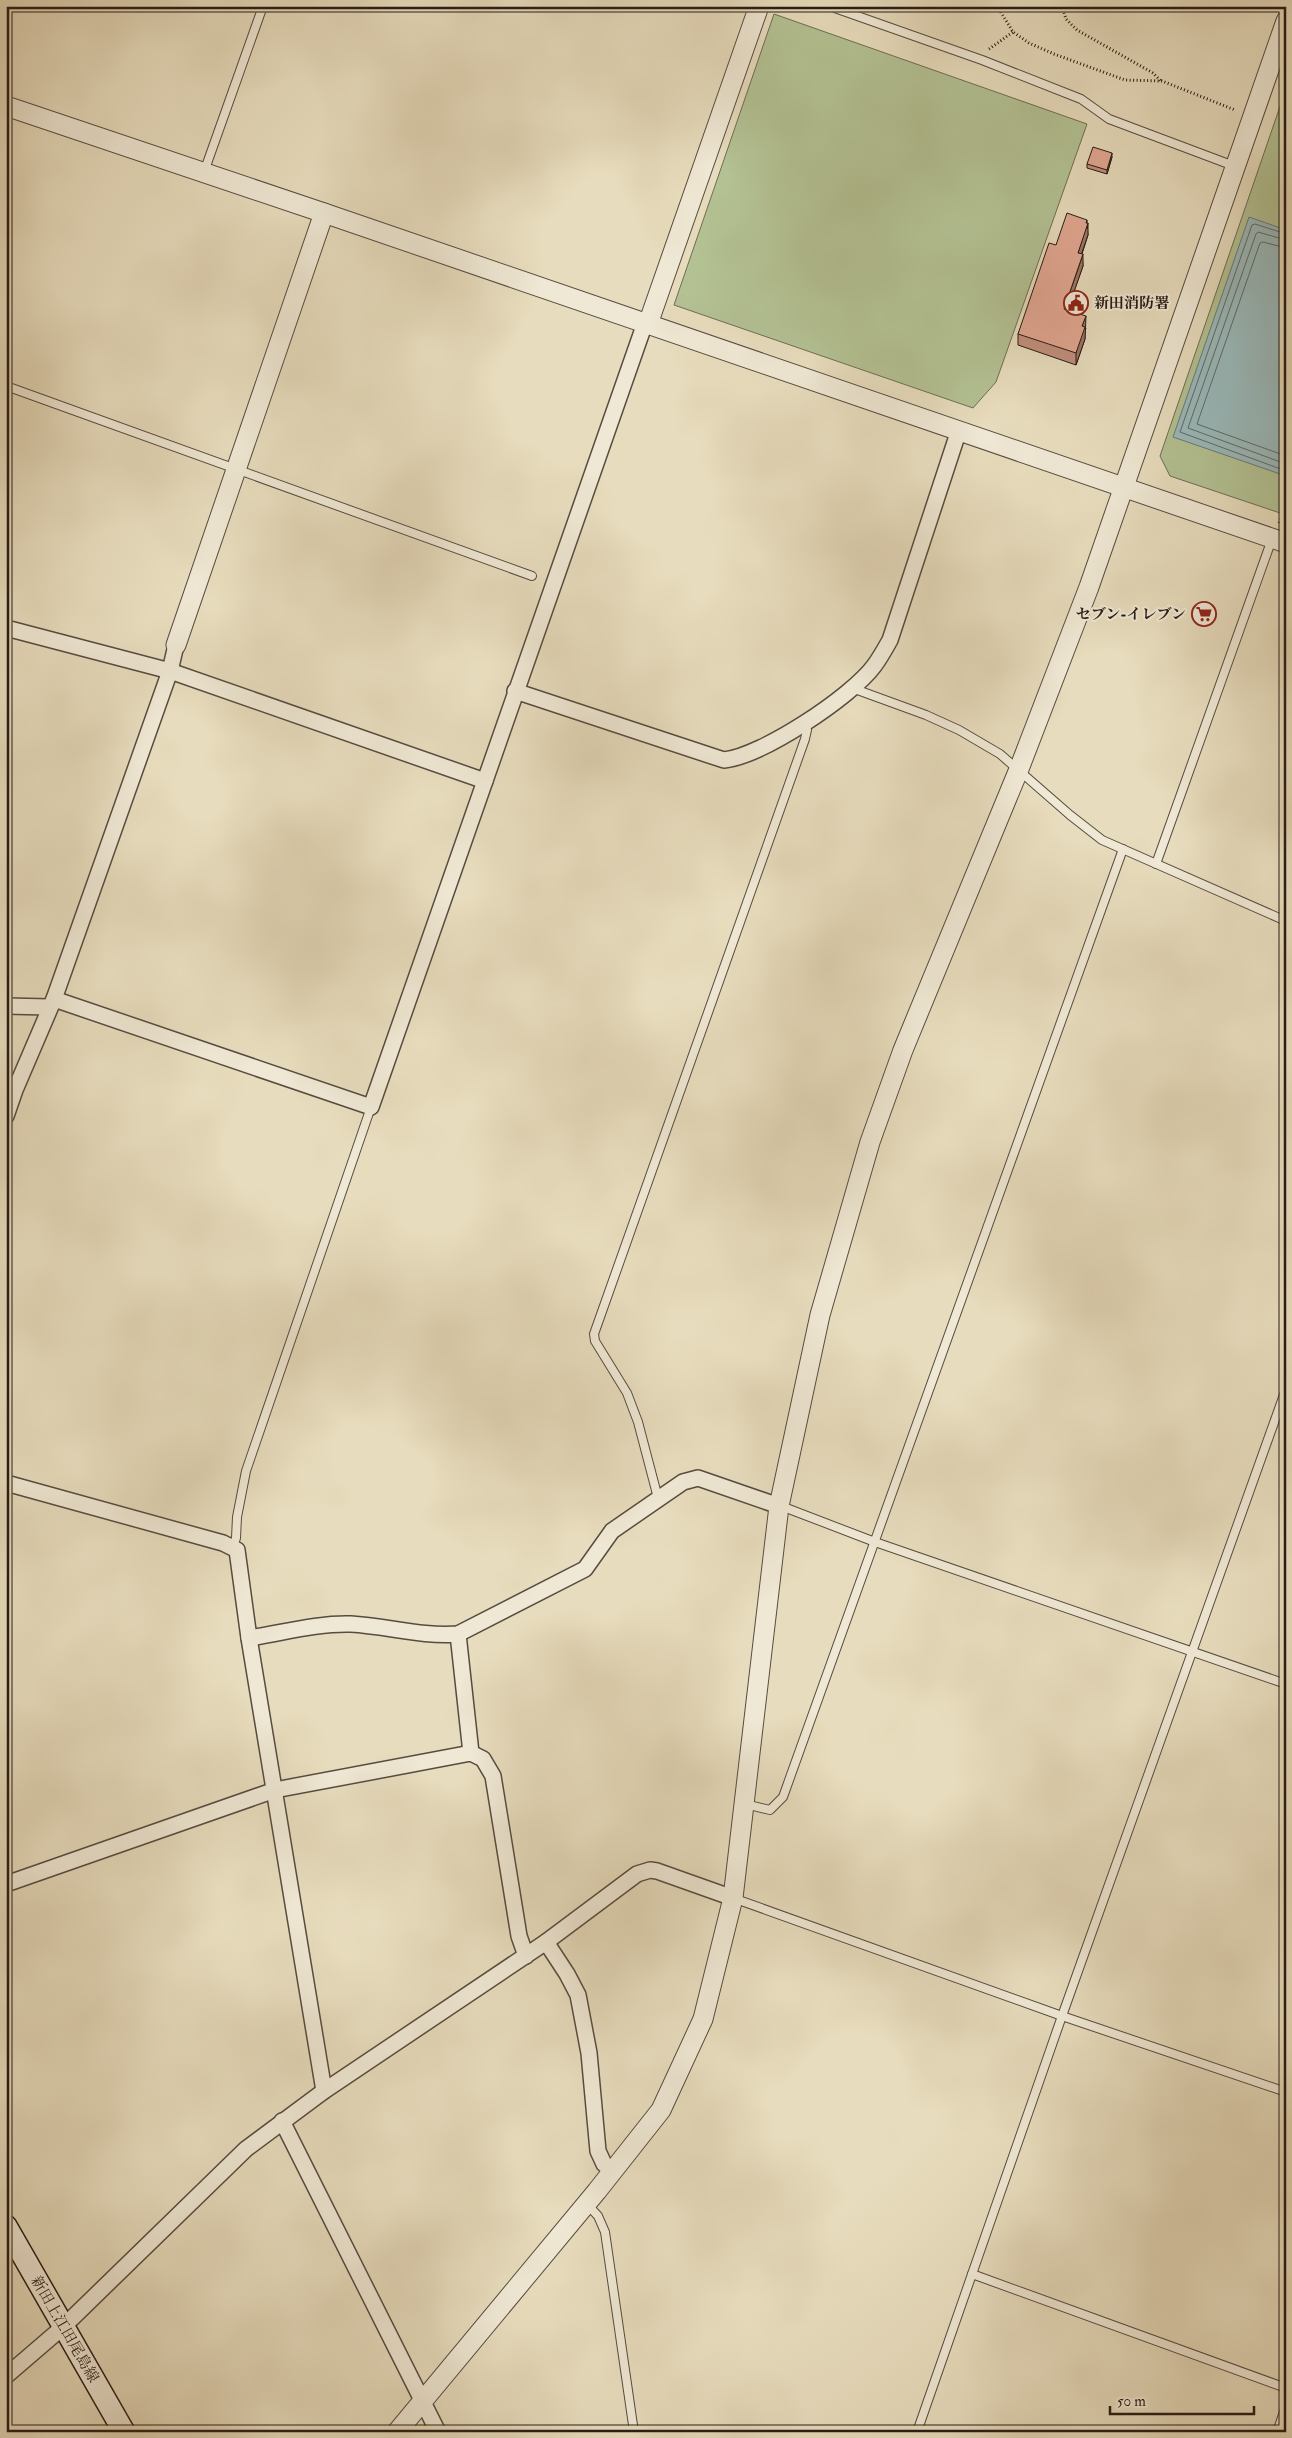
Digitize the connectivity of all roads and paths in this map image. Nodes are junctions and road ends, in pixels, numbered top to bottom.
1 (263, 6) edge
2 (759, 6) edge
3 (829, 6) edge
4 (998, 6) edge
5 (1062, 6) edge
6 (1286, 21) edge
7 (1014, 32) junction
8 (982, 60) junction
9 (1162, 81) junction
10 (6, 106) edge
11 (1238, 111) dead end
12 (1234, 166) junction
13 (204, 172) junction
14 (324, 213) junction
15 (646, 324) junction
16 (6, 386) edge
17 (959, 430) junction
18 (236, 467) junction
19 (1122, 488) junction
20 (1279, 541) edge
21 (532, 576) dead end
22 (6, 628) edge
23 (176, 645) joint
24 (170, 670) junction
25 (852, 688) junction
26 (515, 691) junction
27 (805, 723) junction
28 (1019, 769) junction
29 (485, 781) junction
30 (1123, 849) junction
31 (1156, 864) junction
32 (1286, 921) edge
33 (52, 1003) junction
34 (6, 1006) edge
35 (371, 1107) junction
36 (6, 1116) edge
37 (1286, 1389) edge
38 (6, 1483) edge
39 (658, 1498) junction
40 (778, 1506) junction
41 (875, 1542) junction
42 (233, 1547) junction
43 (458, 1634) junction
44 (249, 1638) junction
45 (1191, 1651) junction
46 (1286, 1684) edge
47 (471, 1753) junction
48 (275, 1790) junction
49 (745, 1804) junction
50 (6, 1884) edge
51 (733, 1898) junction
52 (546, 1942) junction
53 (526, 1956) junction
54 (1062, 2016) junction
55 (324, 2091) junction
56 (1286, 2092) edge
57 (282, 2121) junction
58 (612, 2172) junction
59 (587, 2204) junction
60 (6, 2226) edge
61 (972, 2274) junction
62 (63, 2328) junction
63 (6, 2376) edge
64 (1286, 2388) edge
65 (422, 2402) junction
66 (1286, 2406) edge
67 (124, 2432) edge
68 (397, 2432) edge
69 (438, 2432) edge
70 (634, 2432) edge
71 (917, 2432) edge
72 (1277, 2432) edge

1 - 13 lane
2 - 15 street
3 - 8 lane
4 - 7 path
5 - 9 path
6 - 12 street
7 - 8 path
7 - 9 path
8 - 12 lane
9 - 11 path
10 - 13 street
12 - 19 street
13 - 14 street
14 - 15 street
14 - 18 street
15 - 17 street
15 - 26 street
16 - 18 lane
17 - 19 street
17 - 25 street
18 - 21 lane
18 - 23 street
19 - 20 street
19 - 28 street
20 - 31 lane
22 - 24 street
23 - 24 street
24 - 29 street
24 - 33 street
25 - 27 street
25 - 28 lane
26 - 27 street
26 - 29 street
27 - 39 lane
28 - 30 lane
28 - 40 street
29 - 35 street
30 - 31 lane
30 - 41 lane
31 - 32 lane
33 - 34 street
33 - 35 street
33 - 36 street
35 - 42 lane
37 - 45 lane
38 - 42 street
39 - 40 street
39 - 43 street
40 - 41 lane
40 - 49 street
41 - 45 lane
41 - 49 lane
42 - 44 street
43 - 44 street
43 - 47 street
44 - 48 street
45 - 46 lane
45 - 54 lane
47 - 48 street
47 - 53 street
48 - 50 street
48 - 55 street
49 - 51 street
51 - 52 street
51 - 54 lane
51 - 58 street
52 - 53 street
52 - 58 street
53 - 55 street
54 - 56 lane
54 - 61 lane
55 - 57 street
57 - 62 street
57 - 65 street
58 - 59 street
59 - 65 street
59 - 70 lane
60 - 62 main road, 新田上江田尾島線
61 - 64 lane
61 - 71 lane
62 - 63 street
62 - 67 main road, 新田上江田尾島線
65 - 68 street
65 - 69 street
66 - 72 lane

